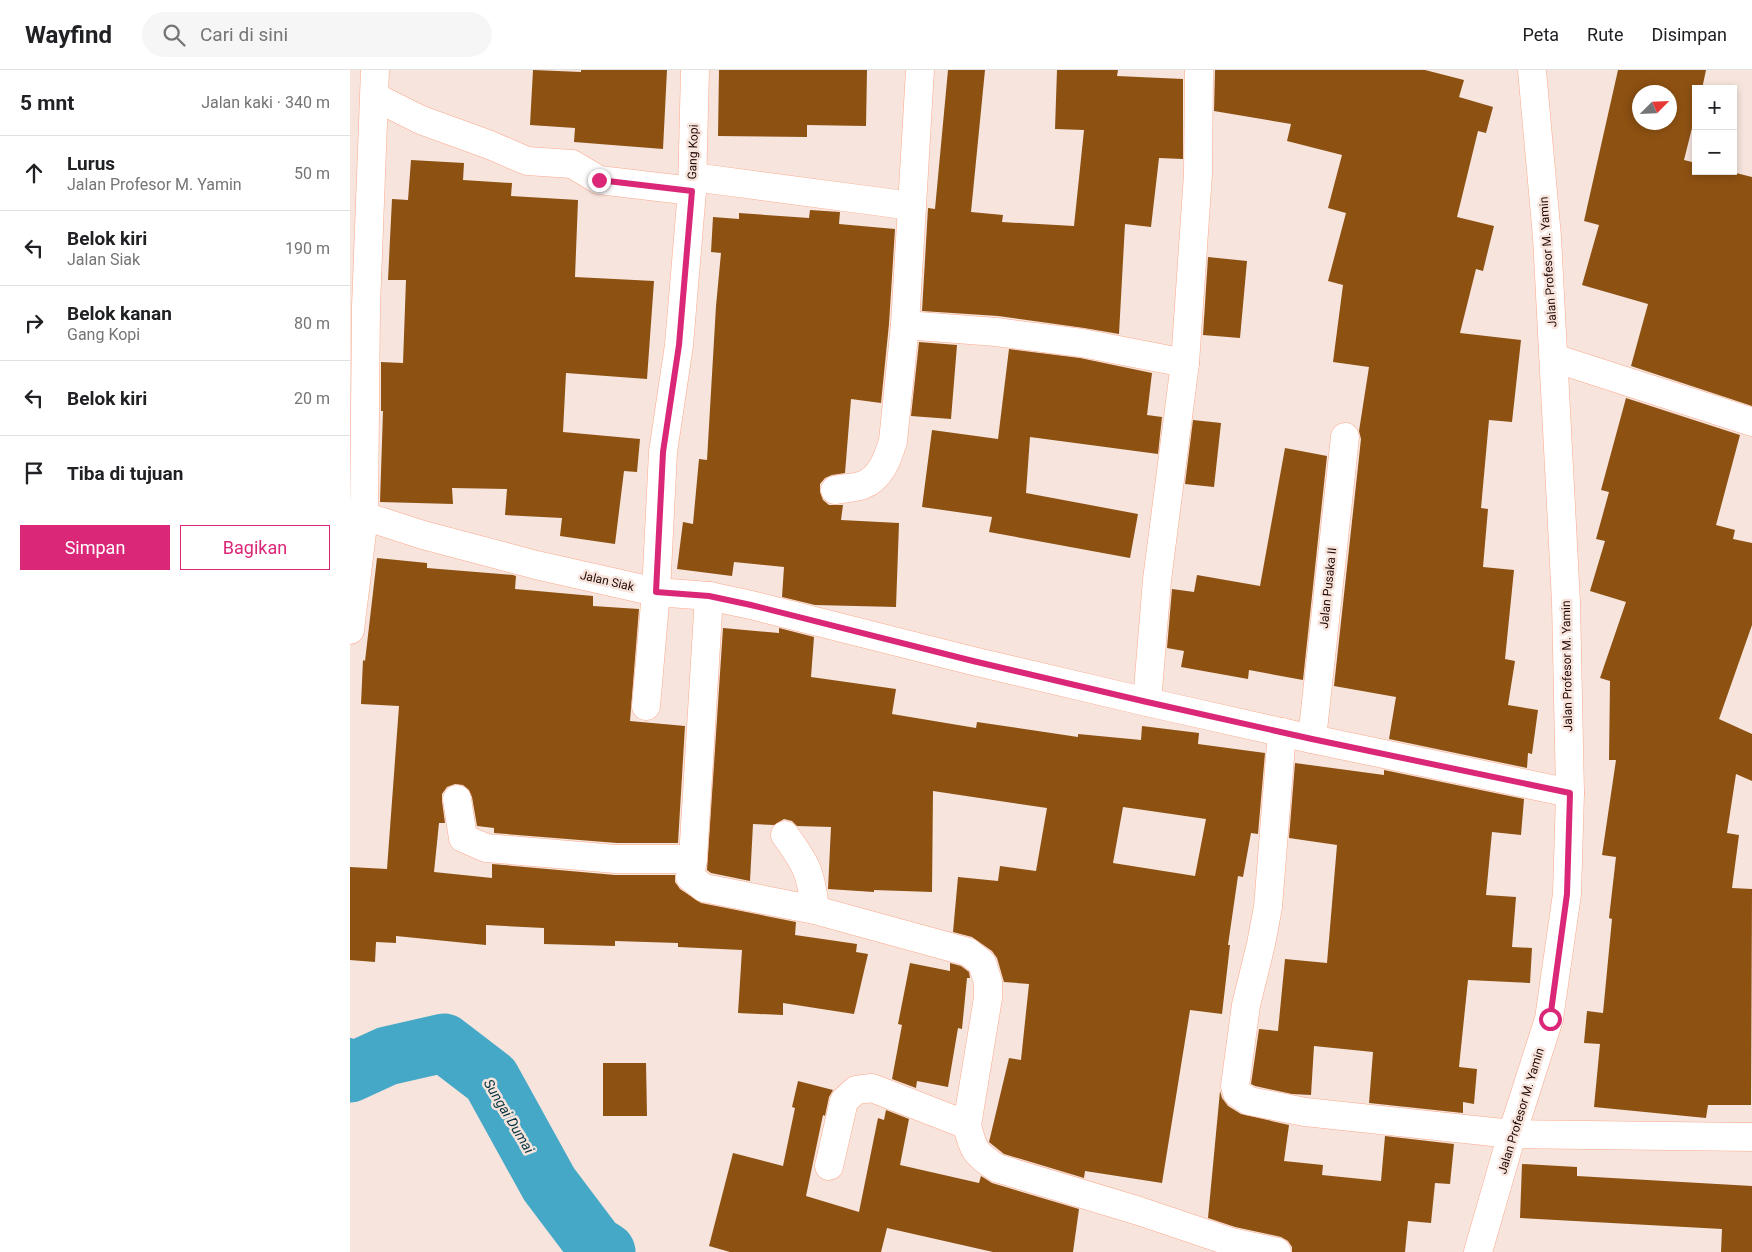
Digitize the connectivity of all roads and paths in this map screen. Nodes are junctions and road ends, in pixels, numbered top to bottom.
1 (375, 70) edge
2 (695, 70) edge
3 (920, 70) edge
4 (1199, 70) edge
5 (1532, 70) edge
6 (375, 97) junction
7 (692, 184) junction
8 (912, 206) junction
9 (904, 325) junction
10 (1554, 358) junction
11 (1185, 363) junction
12 (1752, 422) edge
13 (1345, 437) dead end
14 (835, 490) dead end
15 (357, 515) edge
16 (656, 592) junction
17 (709, 596) junction
18 (350, 630) edge
19 (1147, 702) junction
20 (646, 706) dead end
21 (1282, 732) junction
22 (1312, 739) junction
23 (1570, 793) junction
24 (457, 799) dead end
25 (785, 835) dead end
26 (693, 859) junction
27 (815, 910) junction
28 (967, 1126) junction
29 (1512, 1134) junction
30 (1752, 1137) edge
31 (829, 1166) dead end
32 (1277, 1252) edge
33 (1478, 1252) edge

1 - 6 street
2 - 7 street, Gang Kopi
3 - 8 street
4 - 11 street
5 - 10 street, Jalan Profesor M. Yamin
6 - 7 street
6 - 15 street
7 - 8 street
7 - 16 street, Gang Kopi
8 - 9 street
9 - 11 street
9 - 14 street
10 - 12 street
10 - 23 street, Jalan Profesor M. Yamin
11 - 19 street
13 - 22 street, Jalan Pusaka II
15 - 16 street, Jalan Siak
15 - 18 street
16 - 17 street, Jalan Siak
16 - 20 street, Gang Kopi
17 - 19 street, Jalan Siak
17 - 26 street
19 - 21 street, Jalan Siak
21 - 22 street, Jalan Siak
21 - 29 street
22 - 23 street, Jalan Siak
23 - 29 street, Jalan Profesor M. Yamin
24 - 26 street
25 - 27 street
26 - 27 street
27 - 28 street
28 - 31 street
28 - 32 street
29 - 30 street
29 - 33 street, Jalan Profesor M. Yamin

